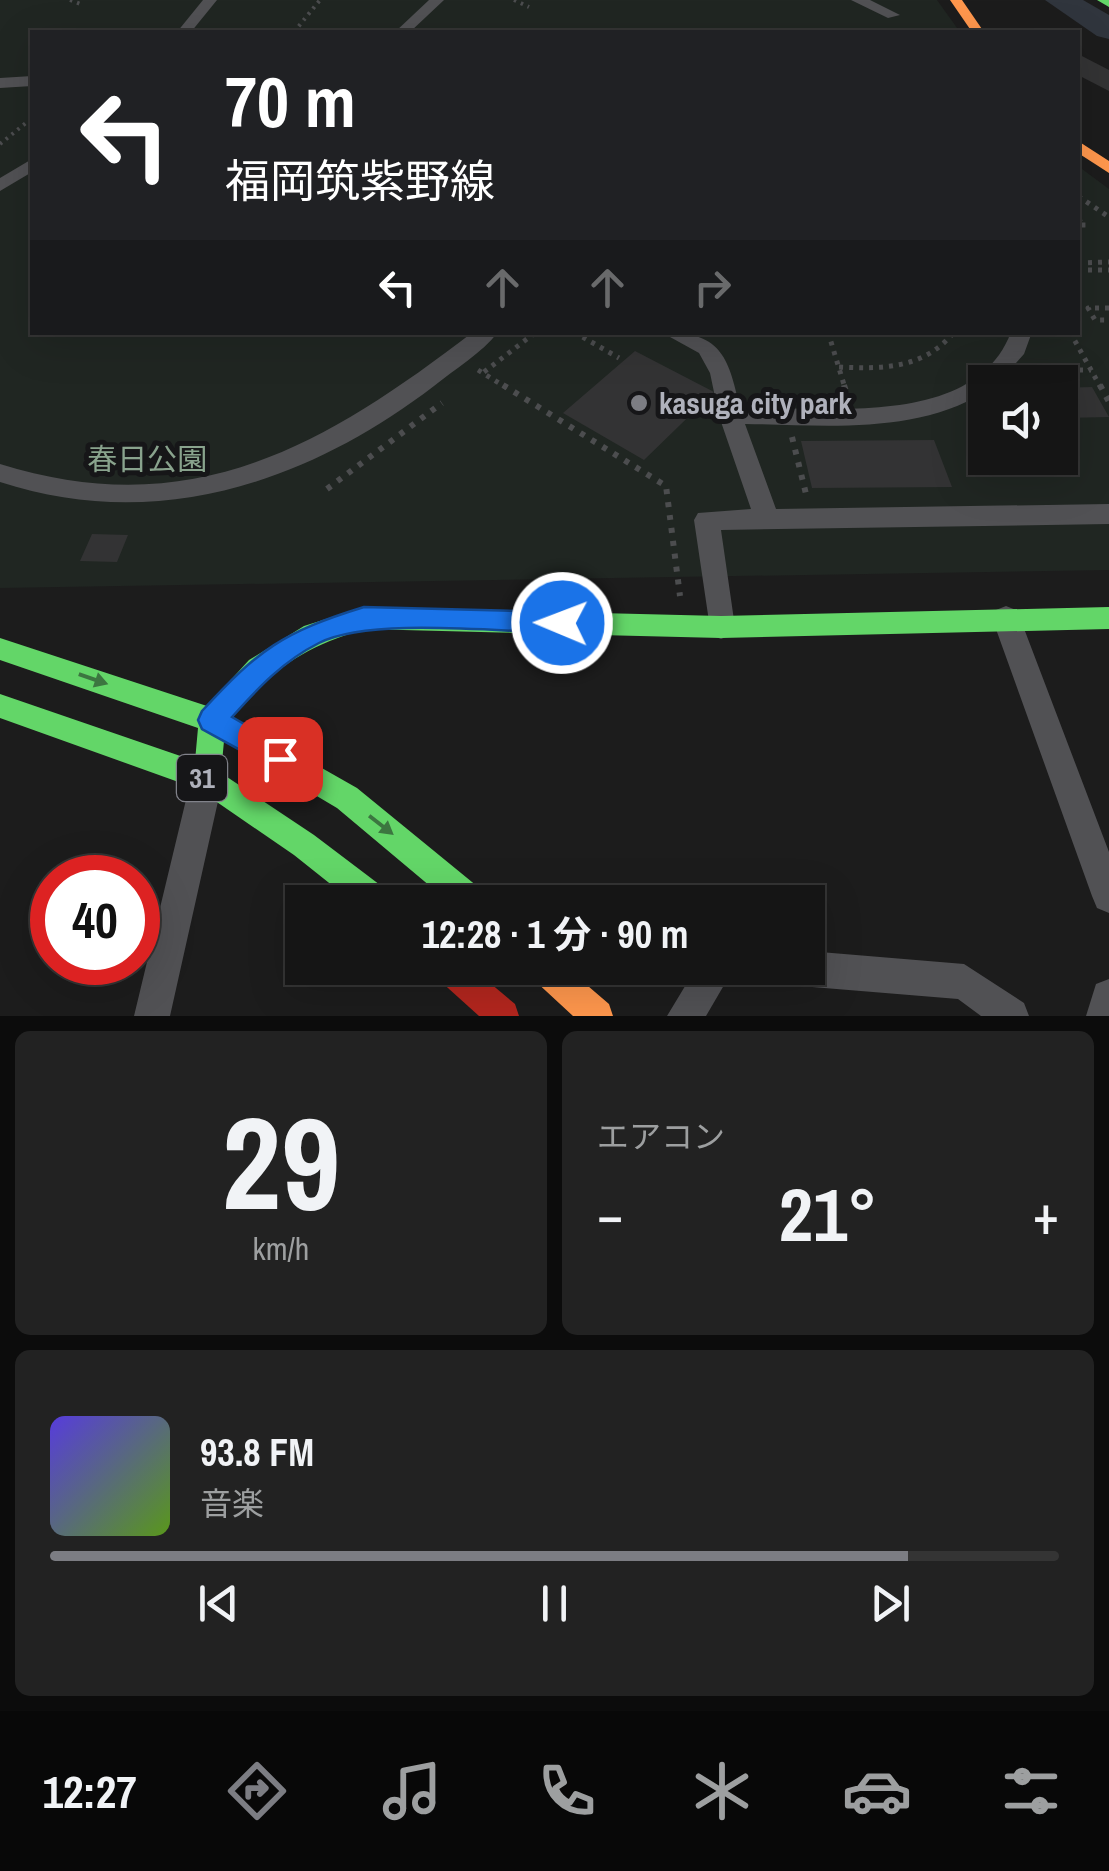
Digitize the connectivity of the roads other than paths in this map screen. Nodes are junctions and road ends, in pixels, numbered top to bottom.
1 (210, 0) edge
2 (437, 0) edge
3 (858, 0) edge
4 (885, 0) edge
5 (956, 0) edge
6 (892, 15) junction
7 (186, 30) edge
8 (404, 30) edge
9 (902, 30) edge
10 (977, 30) edge
11 (30, 82) edge
12 (0, 83) edge
13 (1080, 147) edge
14 (30, 165) edge
15 (1109, 168) edge
16 (0, 186) edge
17 (484, 335) edge
18 (678, 335) edge
19 (1021, 335) edge
20 (730, 416) junction
21 (0, 473) edge
22 (1109, 514) edge
23 (766, 520) junction
24 (1006, 618) junction
25 (1109, 618) edge
26 (721, 626) junction
27 (0, 649) edge
28 (0, 706) edge
29 (212, 720) junction
30 (208, 780) junction
31 (356, 885) edge
32 (452, 885) edge
33 (1109, 896) edge
34 (825, 970) edge
35 (468, 985) edge
36 (563, 985) edge
37 (705, 985) edge
38 (1109, 997) edge
39 (152, 1016) edge
40 (503, 1016) edge
41 (598, 1016) edge
42 (684, 1016) edge
43 (1010, 1016) edge
44 (1104, 1016) edge

1 - 7 street
2 - 8 street
3 - 6 street
4 - 6 street
5 - 10 street
6 - 9 street
11 - 12 street
13 - 15 street
14 - 16 street
17 - 21 street
18 - 20 street
19 - 20 street
20 - 23 street
22 - 23 street
23 - 26 street
24 - 25 street
24 - 26 street
24 - 33 street
26 - 29 street
27 -> 29 street, 31
28 - 30 street, 31
29 - 30 street
29 -> 32 street, 31
30 - 31 street, 31
30 - 39 street
34 - 43 street
35 - 40 street
36 - 41 street
37 - 42 street
38 - 44 street

